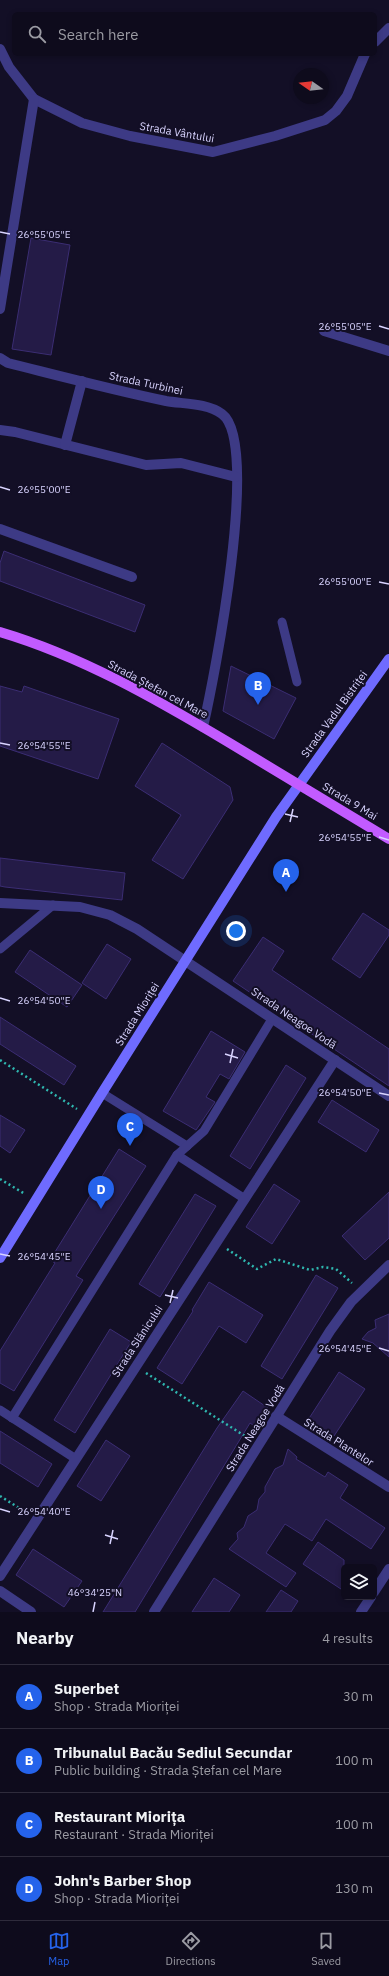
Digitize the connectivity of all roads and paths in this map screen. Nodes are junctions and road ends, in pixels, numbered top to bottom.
1 (389, 28) edge
2 (377, 40) edge
3 (0, 49) edge
4 (364, 56) edge
5 (34, 99) junction
6 (0, 309) edge
7 (324, 330) dead end
8 (389, 351) edge
9 (0, 358) edge
10 (82, 381) junction
11 (0, 430) edge
12 (65, 444) junction
13 (236, 477) junction
14 (0, 529) edge
15 (132, 577) dead end
16 (282, 622) dead end
17 (0, 632) edge
18 (388, 660) edge
19 (297, 682) dead end
20 (203, 726) junction
21 (298, 784) junction
22 (389, 839) edge
23 (0, 902) edge
24 (53, 905) junction
25 (0, 949) edge
26 (185, 961) junction
27 (272, 1018) junction
28 (0, 1060) edge
29 (335, 1060) junction
30 (102, 1093) junction
31 (389, 1096) edge
32 (88, 1115) junction
33 (187, 1146) junction
34 (177, 1155) junction
35 (0, 1179) edge
36 (245, 1199) junction
37 (36, 1200) junction
38 (216, 1242) junction
39 (0, 1258) edge
40 (389, 1265) edge
41 (362, 1292) junction
42 (136, 1366) junction
43 (0, 1410) edge
44 (276, 1416) junction
45 (12, 1418) junction
46 (259, 1444) junction
47 (76, 1459) junction
48 (389, 1487) edge
49 (0, 1496) edge
50 (37, 1519) junction
51 (389, 1569) edge
52 (0, 1576) edge
53 (377, 1587) edge
54 (0, 1591) edge
55 (368, 1600) edge
56 (31, 1612) edge
57 (154, 1612) edge
58 (361, 1612) edge

1 - 2 street
3 - 5 street, Strada Vântului
4 - 5 street, Strada Vântului
5 - 6 street
7 - 8 street
9 - 10 street, Strada Turbinei
10 - 12 street
10 - 13 street, Strada Turbinei
11 - 12 street
12 - 13 street
13 - 20 street, Strada Turbinei
14 - 15 street
16 - 19 lane
17 - 20 main road, Strada Ștefan cel Mare
18 - 21 main road, Strada Vadul Bistriței
20 - 21 main road, Strada Ștefan cel Mare
21 - 22 main road, Strada 9 Mai
21 - 26 main road, Strada Mioriței
23 - 24 street, Strada Neagoe Vodă
24 - 25 lane
24 - 26 street, Strada Neagoe Vodă
26 - 27 street, Strada Neagoe Vodă
26 - 30 main road, Strada Mioriței
27 - 29 street, Strada Neagoe Vodă
27 - 33 lane
28 - 32 path
29 - 31 street, Strada Neagoe Vodă
29 - 36 street, Strada Slănicului
30 - 32 main road, Strada Mioriței
30 - 33 lane
32 - 37 main road, Strada Mioriței
33 - 34 lane
34 - 36 lane
34 - 45 lane
35 - 37 path
36 - 38 street, Strada Slănicului
37 - 39 main road, Strada Mioriței
38 - 41 path
38 - 42 street, Strada Slănicului
40 - 41 street, Strada Neagoe Vodă
41 - 44 street, Strada Neagoe Vodă
42 - 46 path
42 - 47 street, Strada Slănicului
43 - 45 lane
44 - 46 street, Strada Neagoe Vodă
44 - 48 street, Strada Plantelor
45 - 47 lane
46 - 57 street, Strada Neagoe Vodă
47 - 50 street, Strada Slănicului
49 - 50 path
50 - 52 street, Strada Slănicului
51 - 53 street
54 - 56 street
55 - 58 street

